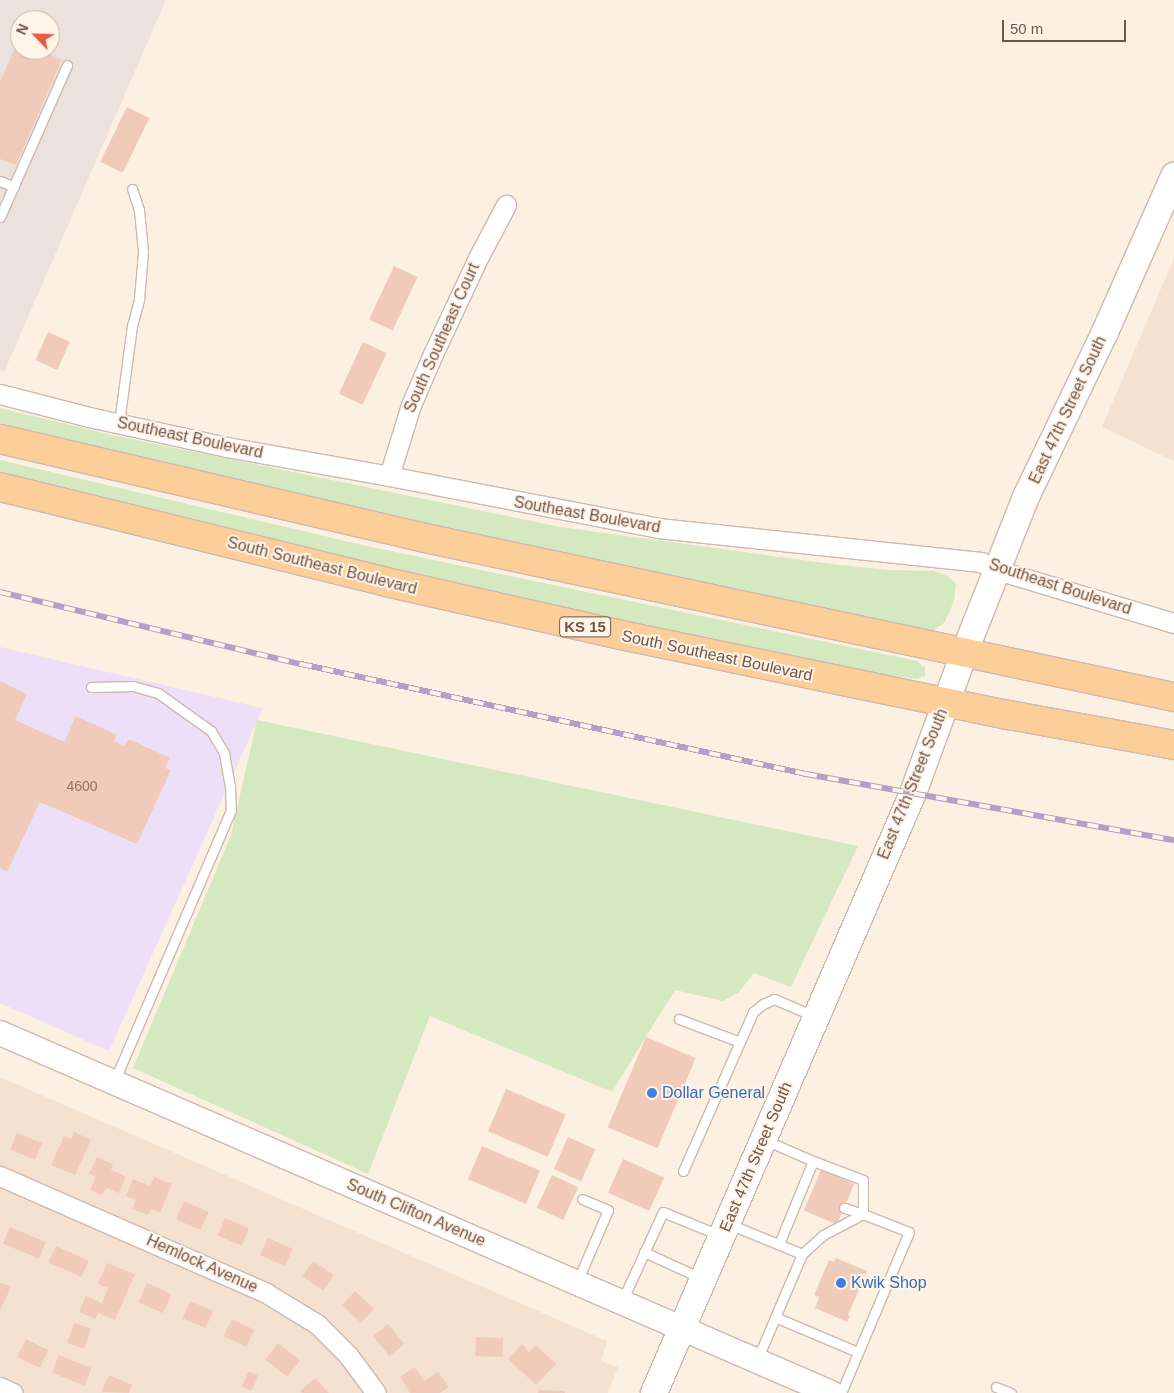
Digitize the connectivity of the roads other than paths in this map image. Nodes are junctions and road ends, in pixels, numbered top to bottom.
1 (67, 64) dead end
2 (1174, 176) edge
3 (0, 181) edge
4 (14, 187) junction
5 (132, 189) dead end
6 (506, 205) dead end
7 (0, 218) edge
8 (0, 394) edge
9 (119, 423) junction
10 (0, 439) edge
11 (388, 476) junction
12 (0, 487) edge
13 (997, 570) junction
14 (1174, 623) edge
15 (965, 651) junction
16 (91, 687) dead end
17 (1174, 697) edge
18 (946, 703) junction
19 (1174, 745) edge
20 (816, 1017) junction
21 (679, 1019) dead end
22 (0, 1033) edge
23 (740, 1042) junction
24 (114, 1082) junction
25 (763, 1140) junction
26 (813, 1161) junction
27 (683, 1170) dead end
28 (0, 1176) edge
29 (802, 1189) junction
30 (812, 1193) dead end
31 (582, 1199) dead end
32 (844, 1208) dead end
33 (863, 1214) junction
34 (724, 1230) junction
35 (779, 1244) junction
36 (644, 1252) junction
37 (802, 1254) junction
38 (703, 1279) junction
39 (577, 1282) junction
40 (621, 1302) junction
41 (775, 1317) junction
42 (682, 1328) junction
43 (858, 1352) junction
44 (756, 1360) junction
45 (0, 1387) edge
46 (996, 1387) dead end
47 (13, 1393) edge
48 (376, 1393) edge
49 (654, 1393) edge
50 (831, 1393) edge
51 (841, 1393) edge
52 (1010, 1393) edge

1 - 4 lane
2 - 13 main road, East 47th Street South
3 - 4 lane
4 - 7 lane
5 - 9 lane
6 - 11 street, South Southeast Court
8 - 9 street, Southeast Boulevard
9 - 11 street, Southeast Boulevard
10 - 15 main road
11 - 13 street, Southeast Boulevard
12 - 18 main road, South Southeast Boulevard / KS 15
13 - 14 street, Southeast Boulevard
13 - 15 main road, East 47th Street South
15 - 17 main road
15 - 18 main road, East 47th Street South
16 - 24 lane
18 - 19 main road, South Southeast Boulevard / KS 15
18 - 20 main road, East 47th Street South
20 - 23 lane
20 - 25 main road, East 47th Street South
21 - 23 lane
22 - 24 street, South Clifton Avenue
23 - 27 lane
24 - 39 street, South Clifton Avenue
25 - 26 lane
25 - 34 main road, East 47th Street South
26 - 29 lane
26 - 33 lane
28 - 48 street, Hemlock Avenue
29 - 30 lane
29 - 35 lane
31 - 39 lane
32 - 33 lane
33 - 37 lane
33 - 43 lane
34 - 35 lane
34 - 36 lane
34 - 38 main road, East 47th Street South
35 - 37 lane
36 - 38 lane
36 - 40 lane
37 - 41 lane
38 - 42 main road, East 47th Street South
39 - 40 street, South Clifton Avenue
40 - 42 street, South Clifton Avenue
41 - 43 lane
41 - 44 lane
42 - 44 street, South Clifton Avenue
42 - 49 main road, East 47th Street South
43 - 51 lane
44 - 50 street, South Clifton Avenue
45 - 47 street
46 - 52 lane

